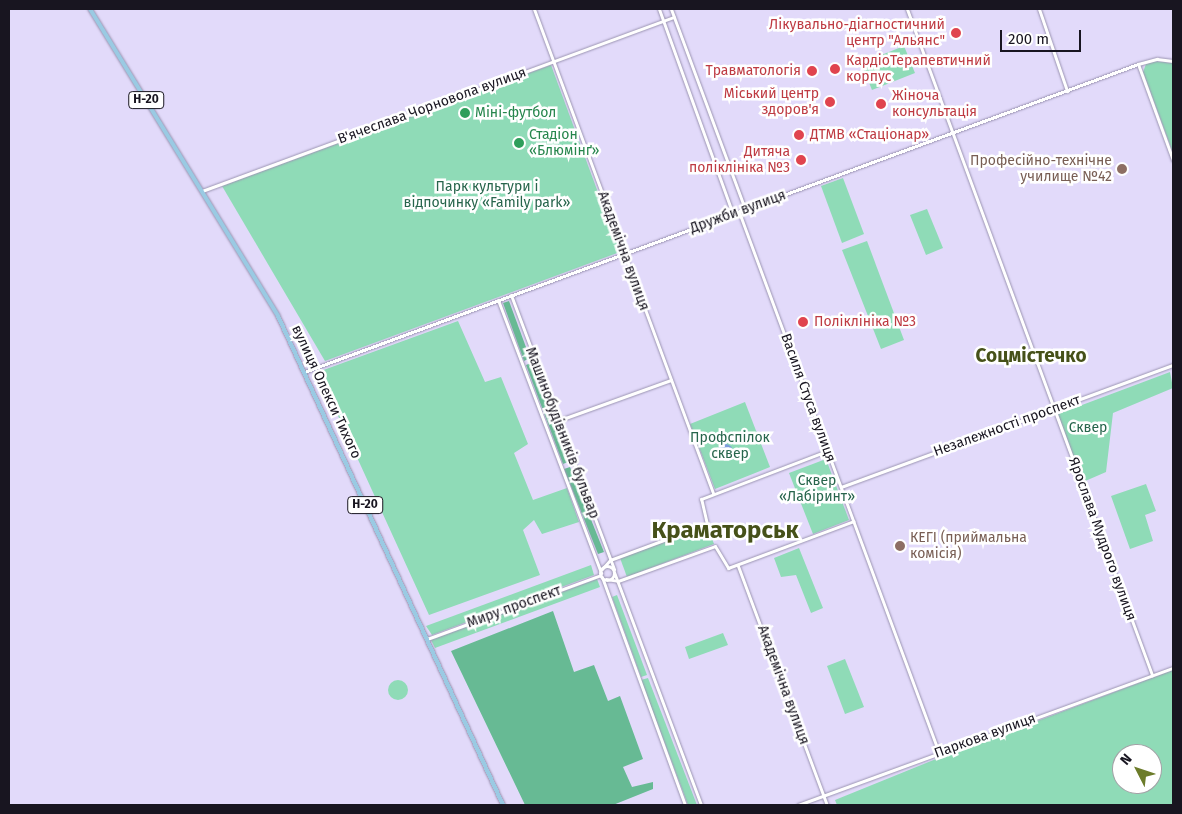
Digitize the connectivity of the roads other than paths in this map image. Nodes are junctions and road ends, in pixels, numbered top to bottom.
1 (90, 9) edge
2 (536, 9) edge
3 (659, 9) edge
4 (671, 9) edge
5 (907, 9) edge
6 (1039, 9) edge
7 (674, 17) junction
8 (664, 22) junction
9 (555, 61) junction
10 (1173, 61) edge
11 (1138, 64) junction
12 (1067, 90) junction
13 (952, 134) junction
14 (1173, 160) edge
15 (202, 191) junction
16 (745, 210) junction
17 (739, 212) junction
18 (733, 214) junction
19 (624, 254) junction
20 (511, 296) junction
21 (498, 300) junction
22 (1173, 365) edge
23 (304, 372) junction
24 (671, 380) junction
25 (1054, 409) junction
26 (557, 421) junction
27 (827, 451) junction
28 (841, 488) junction
29 (712, 493) junction
30 (854, 521) junction
31 (610, 560) junction
32 (738, 566) junction
33 (614, 571) junction
34 (602, 574) junction
35 (618, 581) junction
36 (427, 639) junction
37 (1173, 668) edge
38 (1152, 675) junction
39 (939, 753) junction
40 (824, 796) junction
41 (504, 805) edge
42 (685, 805) edge
43 (702, 805) edge
44 (798, 805) edge
45 (827, 805) edge

1 - 15 main road, вулиця Олекси Тихого / Н-20
2 - 9 street, Академічна вулиця
3 - 8 street
4 - 7 street
5 - 13 street, Ярослава Мудрого вулиця
6 - 12 street
7 - 8 street, В'ячеслава Чорновола вулиця
7 - 16 street
8 - 9 street, В'ячеслава Чорновола вулиця
8 - 18 street
9 - 15 street, В'ячеслава Чорновола вулиця
9 - 19 street, Академічна вулиця
10 - 11 street, Дружби вулиця
11 - 12 street, Дружби вулиця
11 - 14 street
12 - 13 street, Дружби вулиця
13 - 16 street, Дружби вулиця
13 - 25 street, Ярослава Мудрого вулиця
15 - 23 main road, вулиця Олекси Тихого / Н-20
16 - 17 street, Дружби вулиця
17 - 18 street, Дружби вулиця
17 - 27 street, Василя Стуса вулиця
18 - 19 street, Дружби вулиця
19 - 20 street, Дружби вулиця
19 - 24 street, Академічна вулиця
20 - 21 street, Дружби вулиця
20 - 26 street, Машинобудівників бульвар
21 - 23 street, Дружби вулиця
21 - 34 street, Машинобудівників бульвар
22 - 25 street, Незалежності проспект
23 - 36 main road, вулиця Олекси Тихого / Н-20
24 - 26 street
24 - 29 street, Академічна вулиця
25 - 28 street, Незалежності проспект
25 - 38 street, Ярослава Мудрого вулиця
26 - 31 street, Машинобудівників бульвар
27 - 28 street, Василя Стуса вулиця
27 - 29 street
28 - 30 street, Василя Стуса вулиця
29 - 31 street, Миру проспект
30 - 32 street
30 - 39 street, Василя Стуса вулиця
31 - 33 street, Машинобудівників бульвар
31 - 34 street, Миру проспект
32 - 35 street, Миру проспект
32 - 40 street, Академічна вулиця
33 - 34 street
33 - 34 street
33 - 35 street, Машинобудівників бульвар
34 - 35 street, Миру проспект
34 - 36 street, Миру проспект
34 - 42 street, Машинобудівників бульвар
35 - 43 street, Машинобудівників бульвар
36 - 41 main road, вулиця Олекси Тихого / Н-20
37 - 38 street, Паркова вулиця
38 - 39 street, Паркова вулиця
39 - 40 street, Паркова вулиця
40 - 44 street, Паркова вулиця
40 - 45 street, Академічна вулиця

